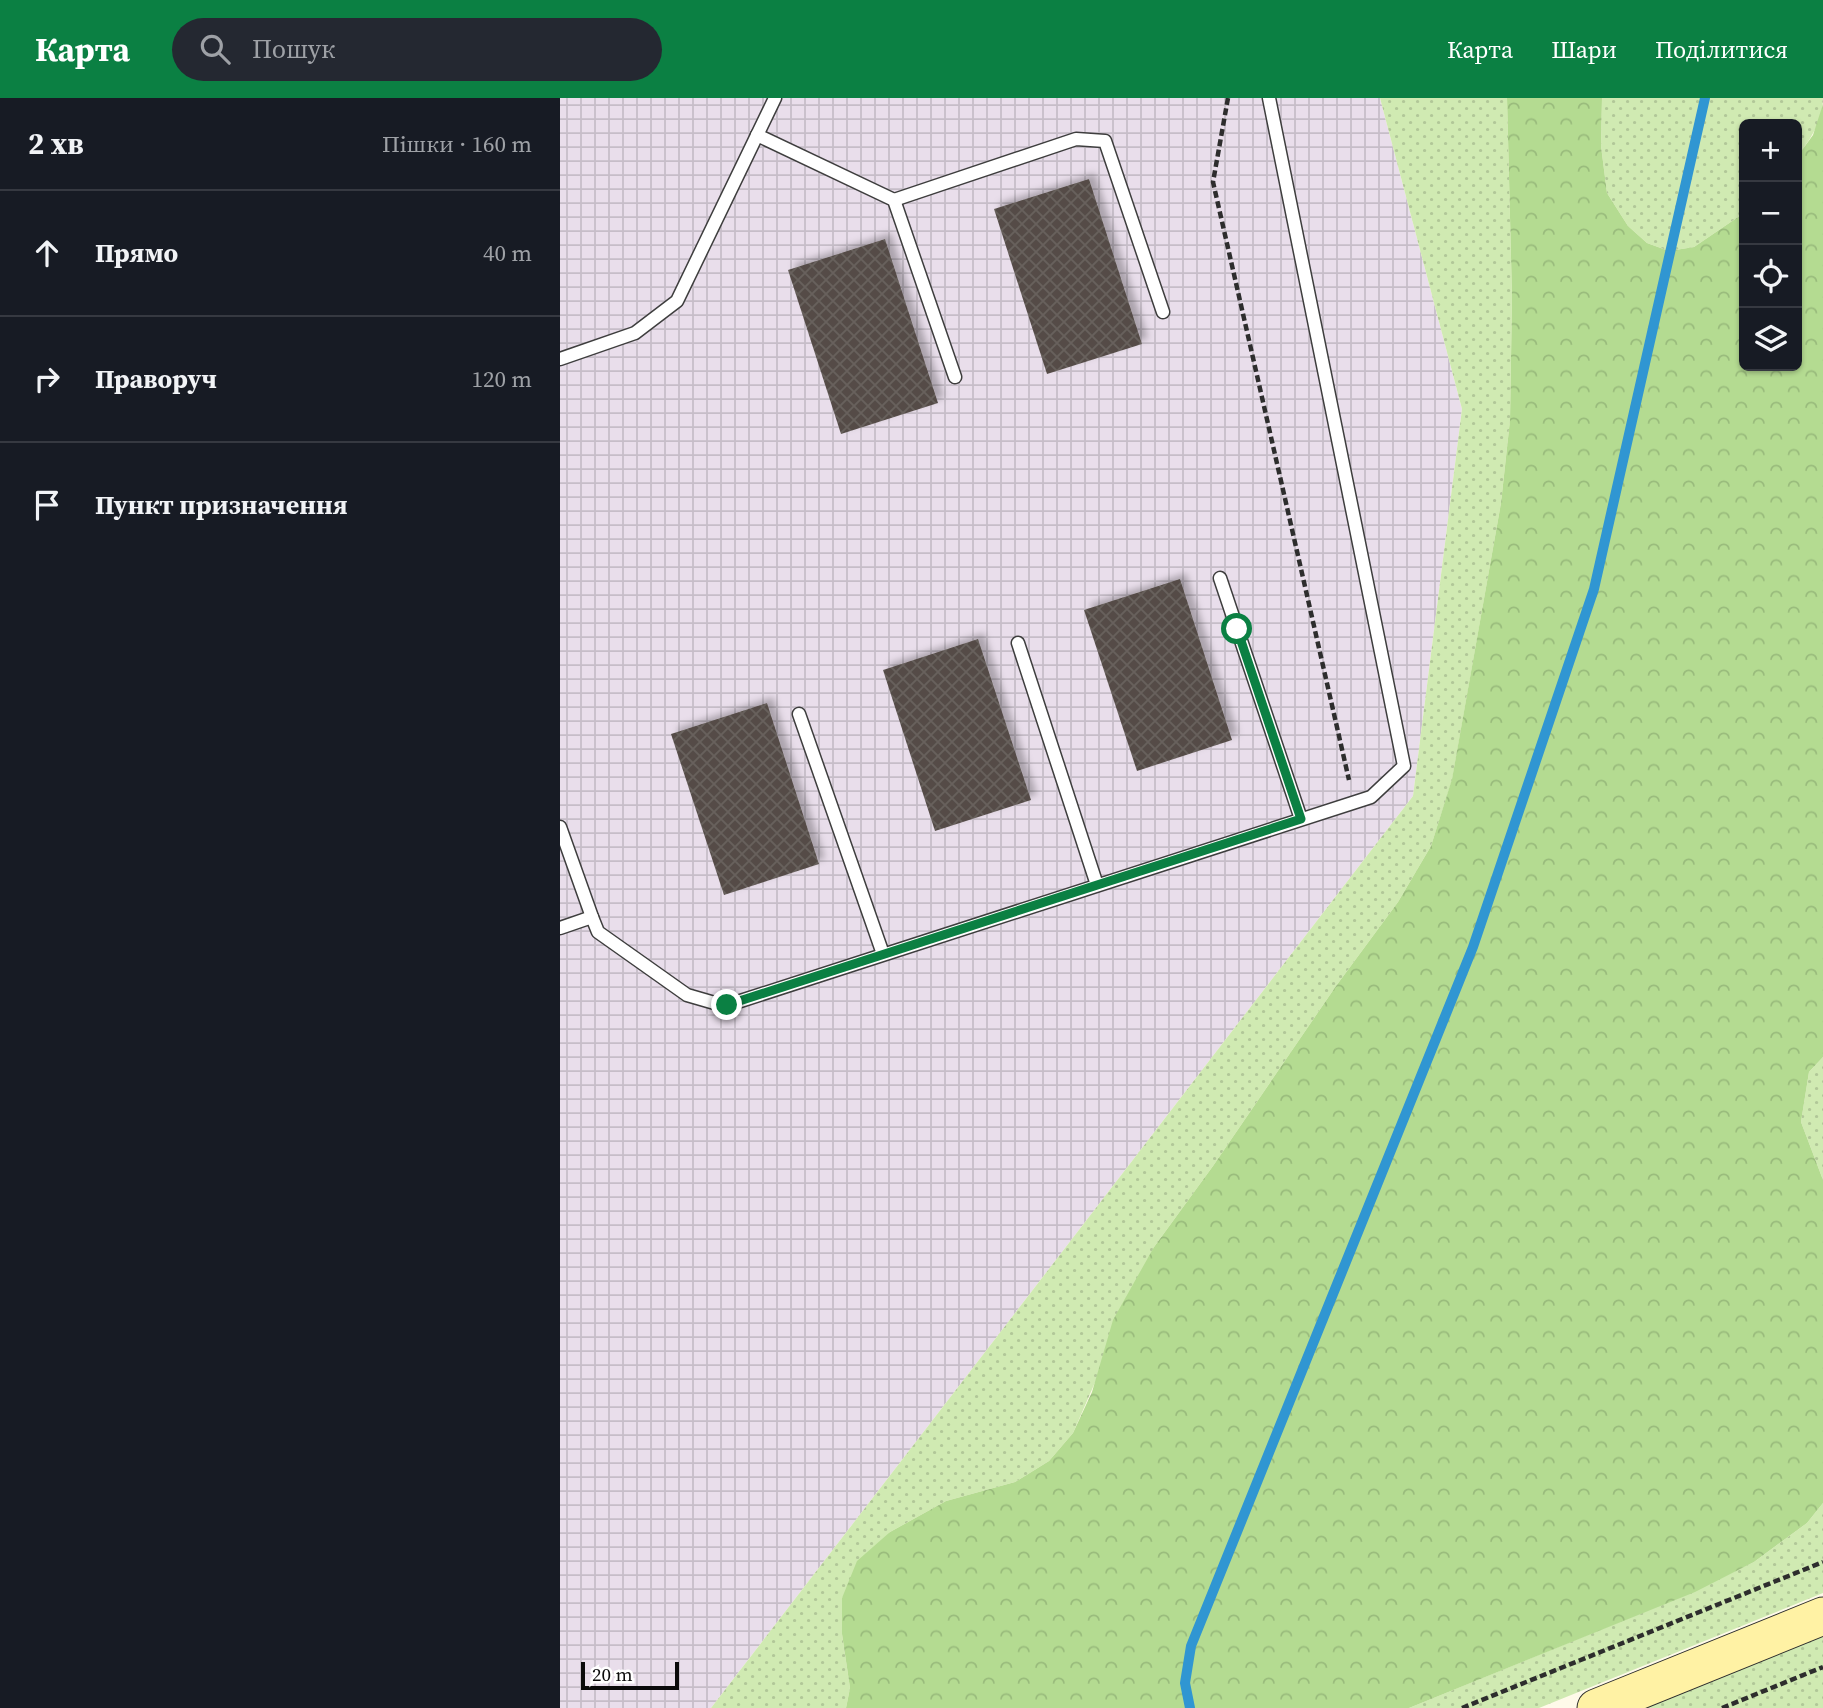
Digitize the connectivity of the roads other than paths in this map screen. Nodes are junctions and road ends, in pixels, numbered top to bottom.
1 (775, 98) edge
2 (1269, 98) edge
3 (757, 135) junction
4 (894, 200) junction
5 (1163, 312) dead end
6 (560, 359) edge
7 (955, 377) dead end
8 (1220, 578) dead end
9 (1018, 643) dead end
10 (799, 714) dead end
11 (1301, 819) junction
12 (560, 827) edge
13 (1097, 885) junction
14 (592, 917) junction
15 (560, 928) edge
16 (883, 954) junction
17 (1823, 1616) edge
18 (1595, 1708) edge

1 - 3 lane
2 - 11 lane
3 - 4 lane
3 - 6 lane
4 - 5 lane
4 - 7 lane
8 - 11 lane
9 - 13 lane
10 - 16 lane
11 - 13 lane
12 - 14 lane
13 - 16 lane
14 - 15 lane
14 - 16 lane
17 - 18 main road

